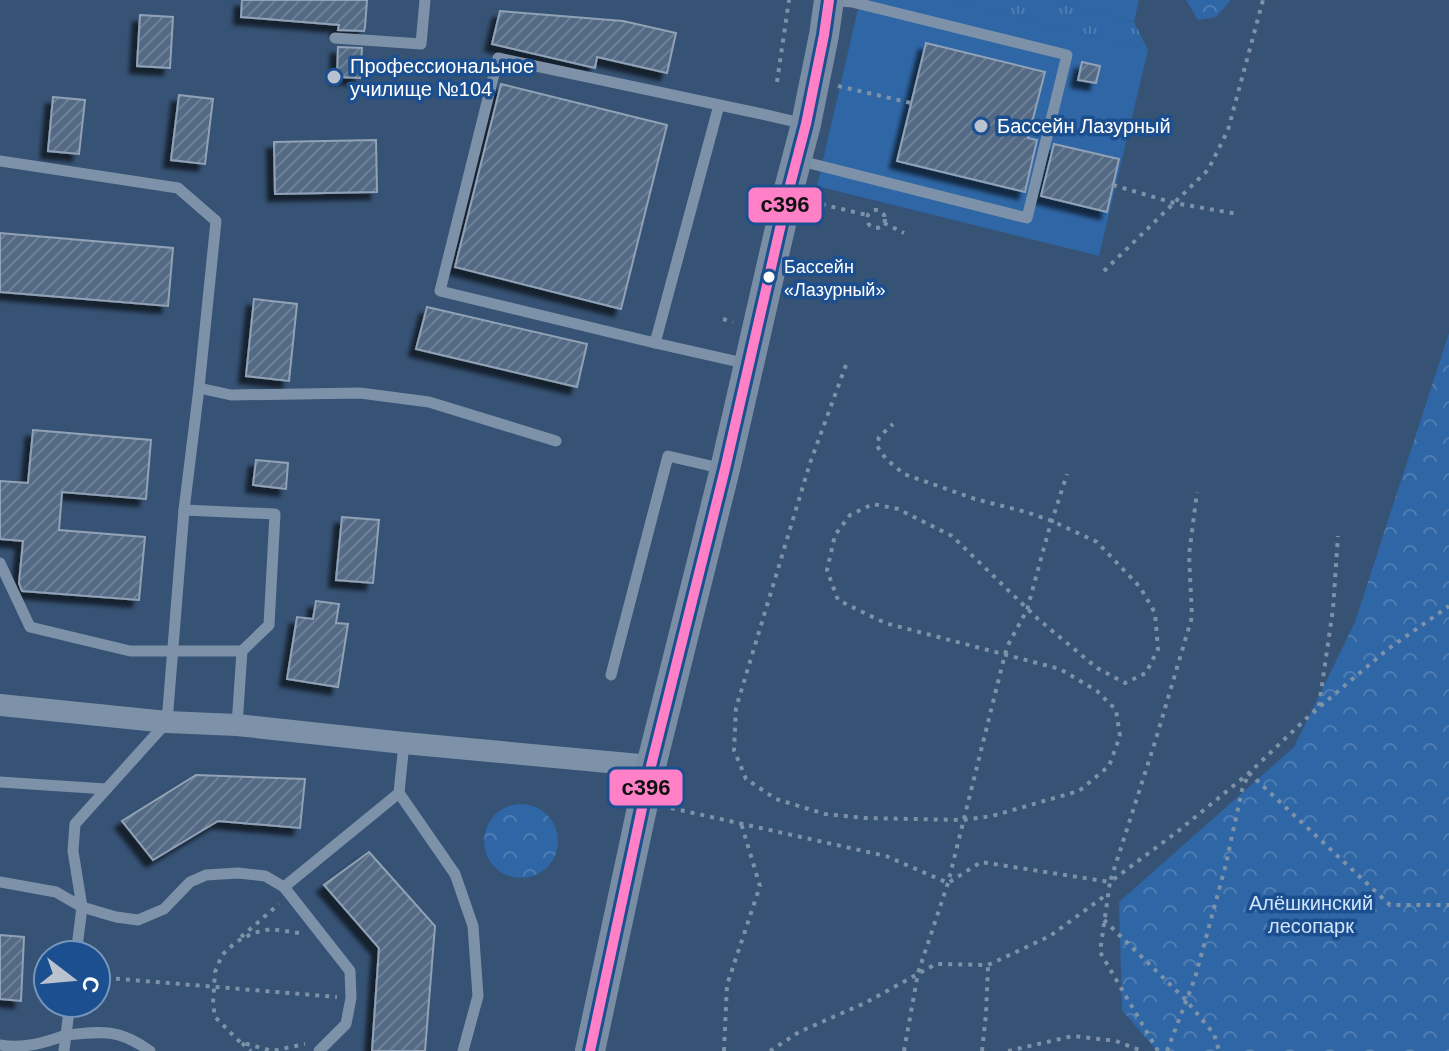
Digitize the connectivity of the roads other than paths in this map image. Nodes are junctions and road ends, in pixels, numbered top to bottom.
1 (425, 0) edge
2 (830, 0) edge
3 (335, 38) dead end
4 (719, 105) junction
5 (806, 124) junction
6 (796, 160) junction
7 (0, 161) edge
8 (655, 343) junction
9 (749, 364) junction
10 (199, 388) junction
11 (556, 441) dead end
12 (725, 469) junction
13 (184, 510) junction
14 (0, 563) edge
15 (174, 650) junction
16 (242, 651) junction
17 (611, 675) dead end
18 (0, 705) edge
19 (167, 722) junction
20 (237, 725) junction
21 (404, 743) junction
22 (651, 766) junction
23 (0, 782) edge
24 (106, 789) junction
25 (399, 793) junction
26 (0, 882) edge
27 (287, 890) junction
28 (82, 907) junction
29 (78, 939) edge
30 (68, 1019) edge
31 (66, 1035) junction
32 (0, 1045) edge
33 (64, 1051) edge
34 (150, 1051) edge
35 (319, 1051) edge
36 (463, 1051) edge
37 (590, 1051) edge

1 - 3 lane
2 - 5 street
2 - 6 lane
4 - 5 lane
4 - 8 lane
4 - 8 lane
5 - 6 street
6 - 9 street
7 - 10 lane
8 - 9 lane
9 - 12 street
10 - 11 lane
10 - 13 lane
12 - 17 lane
12 - 22 street
13 - 15 lane
13 - 16 lane
14 - 15 lane
15 - 16 lane
15 - 19 lane
16 - 20 lane
18 - 19 street
19 - 20 street
19 - 24 lane
20 - 21 street
21 - 22 street
21 - 25 lane
22 - 37 street
23 - 24 lane
24 - 28 lane
25 - 27 lane
25 - 36 lane
26 - 28 lane
27 - 28 lane
27 - 35 lane
28 - 29 lane
30 - 31 lane
31 - 32 lane
31 - 33 lane
31 - 34 lane

